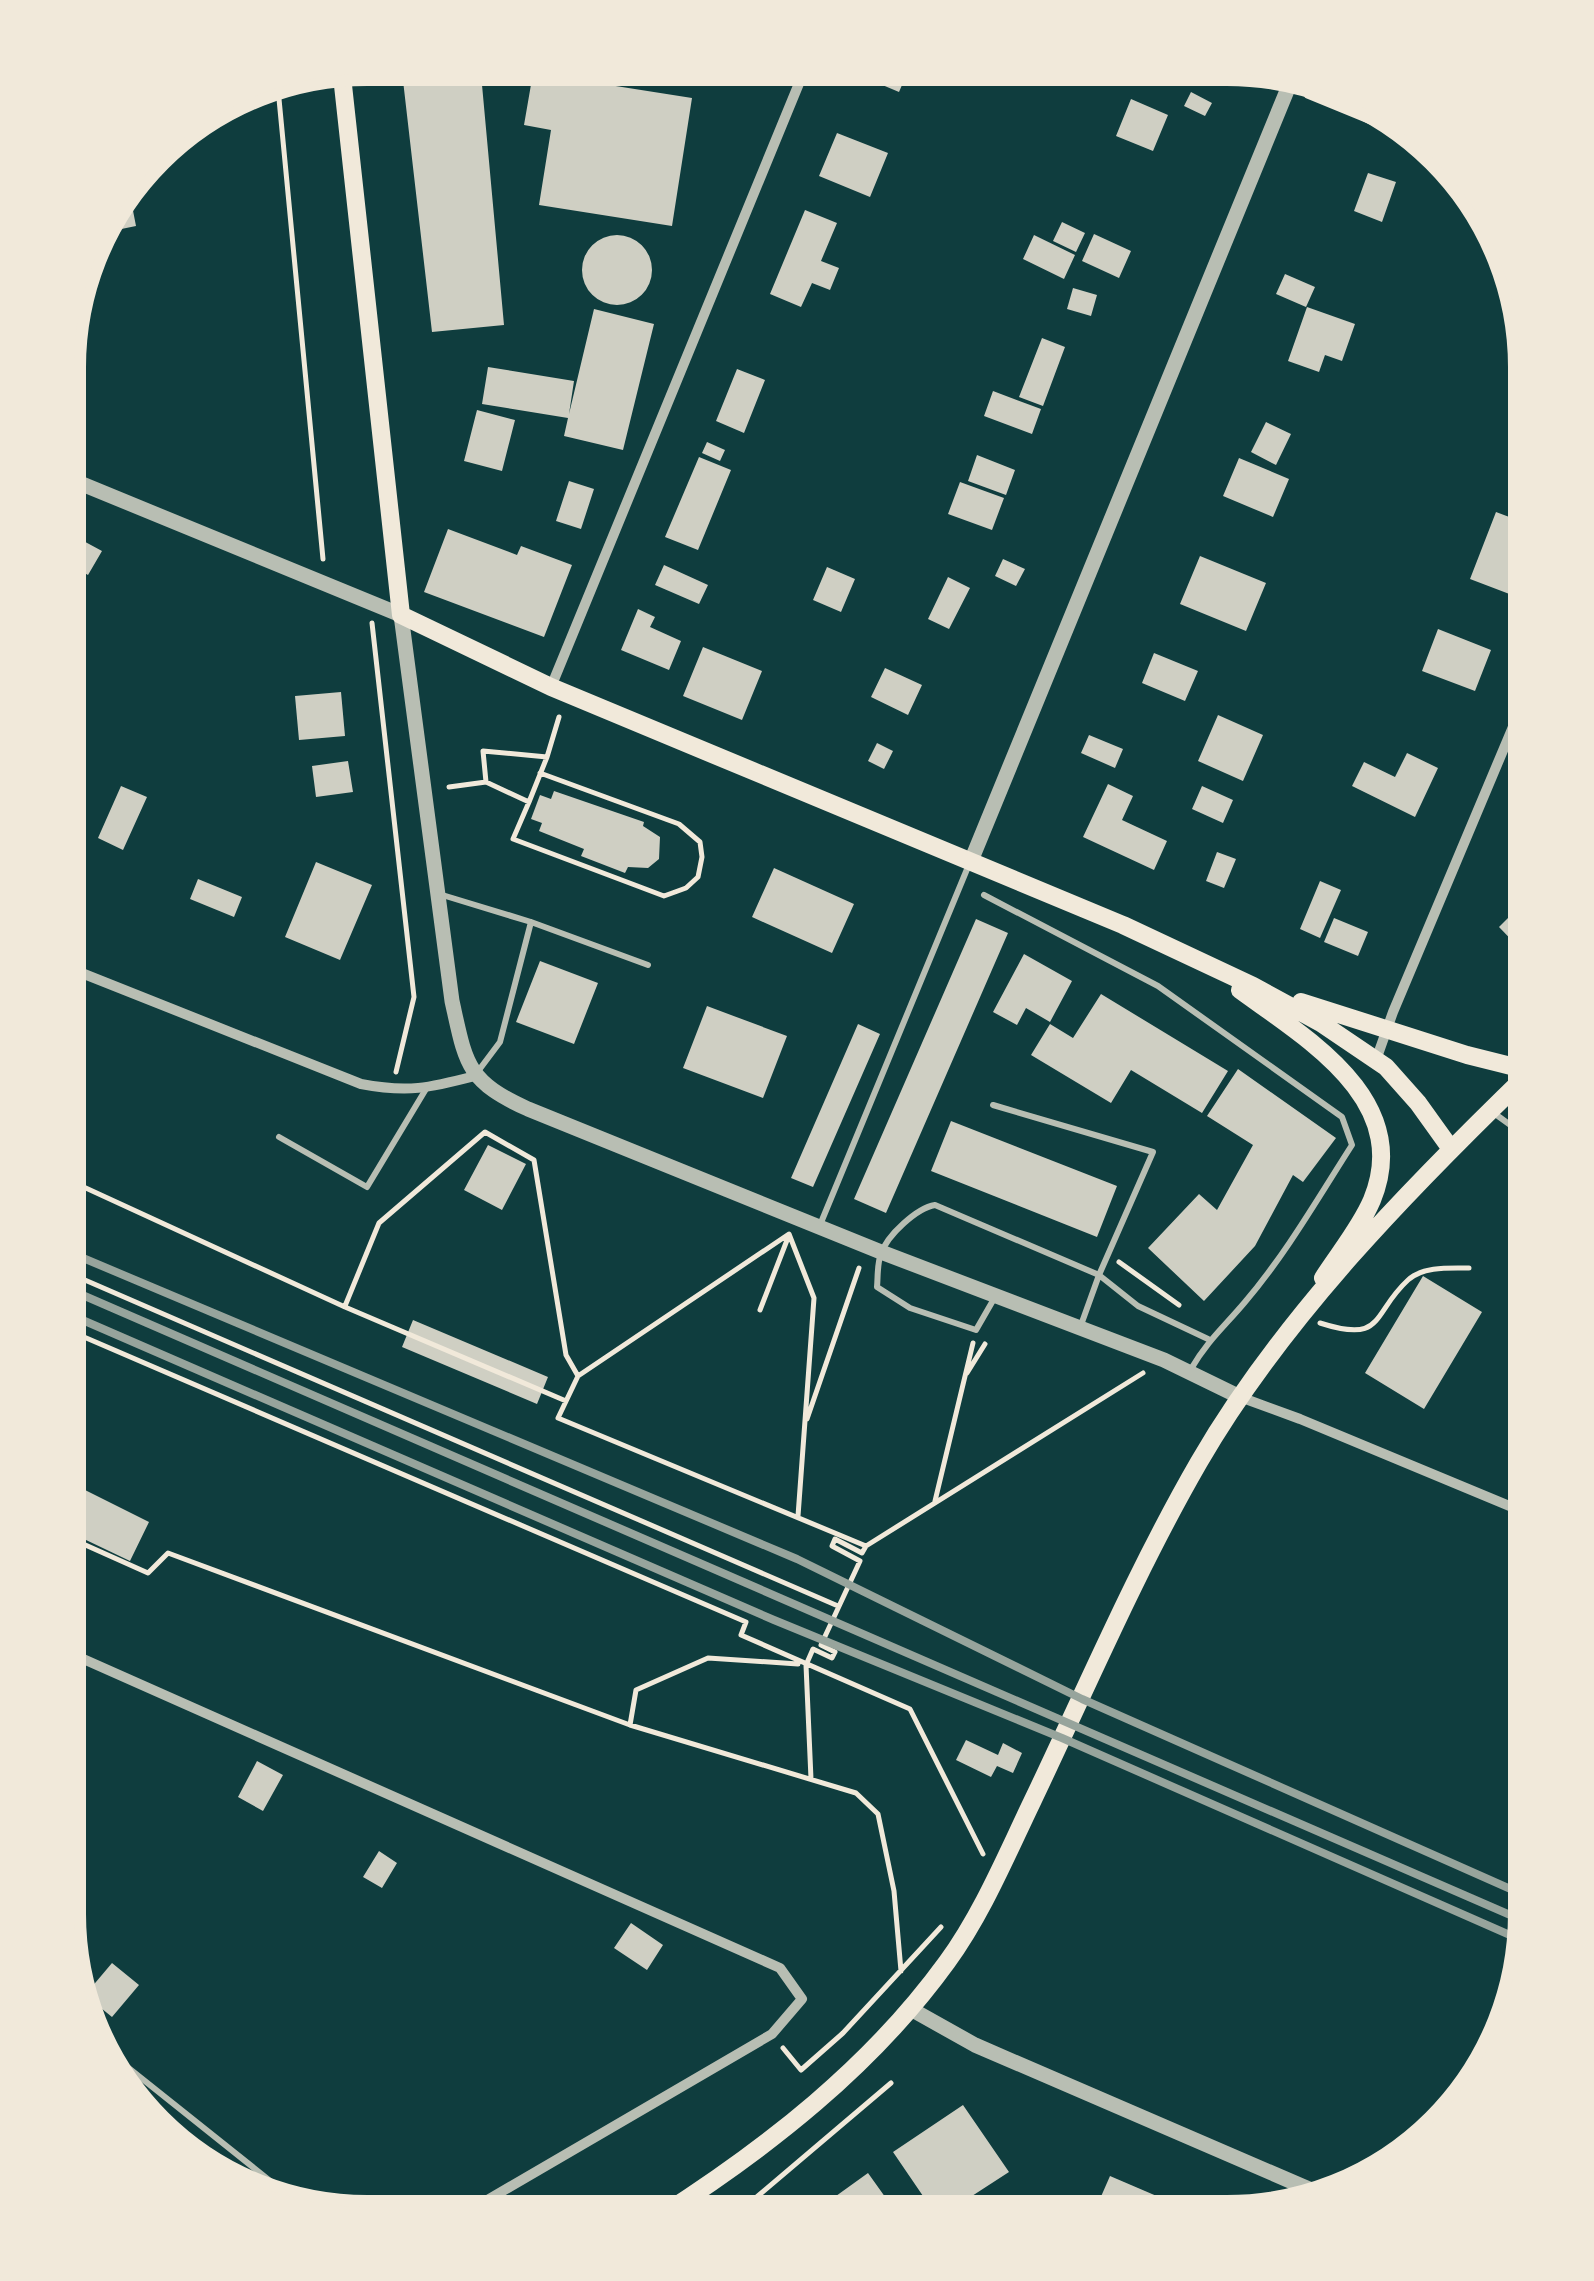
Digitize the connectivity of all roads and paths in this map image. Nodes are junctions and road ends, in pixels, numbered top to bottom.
1 (800, 80) edge
2 (343, 81) edge
3 (1289, 87) edge
4 (278, 94) edge
5 (1327, 99) edge
6 (1376, 121) edge
7 (80, 482) edge
8 (326, 582) junction
9 (370, 601) junction
10 (401, 615) junction
11 (552, 687) junction
12 (560, 717) dead end
13 (1514, 725) edge
14 (546, 757) junction
15 (540, 773) junction
16 (486, 782) junction
17 (449, 787) dead end
18 (529, 802) junction
19 (971, 861) junction
20 (438, 894) junction
21 (984, 895) dead end
22 (531, 922) junction
23 (1188, 956) junction
24 (648, 965) dead end
25 (80, 972) edge
26 (1253, 986) junction
27 (1386, 1030) junction
28 (1376, 1060) junction
29 (1514, 1067) edge
30 (475, 1076) junction
31 (1514, 1088) edge
32 (391, 1090) junction
33 (426, 1090) junction
34 (993, 1105) dead end
35 (1490, 1110) junction
36 (1514, 1127) edge
37 (279, 1137) dead end
38 (1451, 1149) junction
39 (80, 1185) edge
40 (796, 1218) junction
41 (819, 1227) junction
42 (789, 1234) junction
43 (874, 1250) junction
44 (1469, 1268) dead end
45 (1099, 1275) junction
46 (80, 1279) edge
47 (995, 1297) junction
48 (345, 1306) junction
49 (760, 1310) dead end
50 (1302, 1318) junction
51 (1080, 1329) junction
52 (976, 1330) junction
53 (80, 1335) edge
54 (1208, 1339) junction
55 (1272, 1353) junction
56 (1164, 1360) junction
57 (1190, 1371) junction
58 (578, 1376) junction
59 (1240, 1397) junction
60 (566, 1401) junction
61 (804, 1426) junction
62 (935, 1502) junction
63 (1513, 1508) edge
64 (798, 1516) junction
65 (80, 1543) edge
66 (866, 1546) junction
67 (838, 1606) junction
68 (80, 1658) edge
69 (806, 1664) junction
70 (630, 1725) junction
71 (811, 1779) junction
72 (976, 1870) dead end
73 (950, 1917) dead end
74 (900, 1971) junction
75 (909, 2008) junction
76 (772, 2034) junction
77 (122, 2062) edge
78 (891, 2083) dead end
79 (277, 2186) edge
80 (1309, 2189) edge
81 (486, 2201) edge
82 (683, 2201) edge
83 (752, 2201) edge

1 - 11 street
2 - 10 main road
3 - 19 street
4 - 8 path
5 - 6 path
7 - 8 street
8 - 9 street
9 - 10 street
9 - 32 path
10 - 11 main road
10 - 20 street
11 - 19 main road
12 - 14 path
13 - 27 street
14 - 15 path
14 - 16 path
15 - 18 path
15 - 18 path
16 - 17 path
16 - 18 path
19 - 23 main road
19 - 41 lane
20 - 22 lane
20 - 30 street
21 - 54 lane
22 - 24 lane
22 - 30 lane
23 - 26 main road
23 - 55 main road
25 - 32 street
26 - 27 main road
26 - 28 main road
27 - 28 street
27 - 29 main road
28 - 38 main road
30 - 33 street
30 - 40 street
31 - 35 main road
32 - 33 street
33 - 37 lane
34 - 45 lane
35 - 36 lane
35 - 38 main road
38 - 50 main road
39 - 48 path
40 - 41 street
40 - 42 path
41 - 43 street
42 - 49 path
42 - 58 path
42 - 61 path
43 - 45 lane
43 - 47 street
43 - 52 lane
43 - 61 path
44 - 50 path
45 - 51 lane
45 - 54 lane
46 - 67 path
47 - 51 street
47 - 52 lane
48 - 58 path
48 - 60 path
50 - 55 main road
51 - 56 street
52 - 62 path
53 - 69 path
54 - 57 lane
55 - 59 main road
56 - 57 street
56 - 62 path
57 - 59 street
58 - 60 path
59 - 63 street
59 - 75 main road
60 - 64 path
61 - 64 path
62 - 66 path
64 - 66 path
65 - 70 path
66 - 67 path
67 - 69 path
68 - 76 street
69 - 70 path
69 - 71 path
69 - 72 path
70 - 71 path
71 - 74 path
73 - 74 path
74 - 76 path
75 - 80 street
75 - 82 main road
76 - 81 street
77 - 79 lane
78 - 83 path

